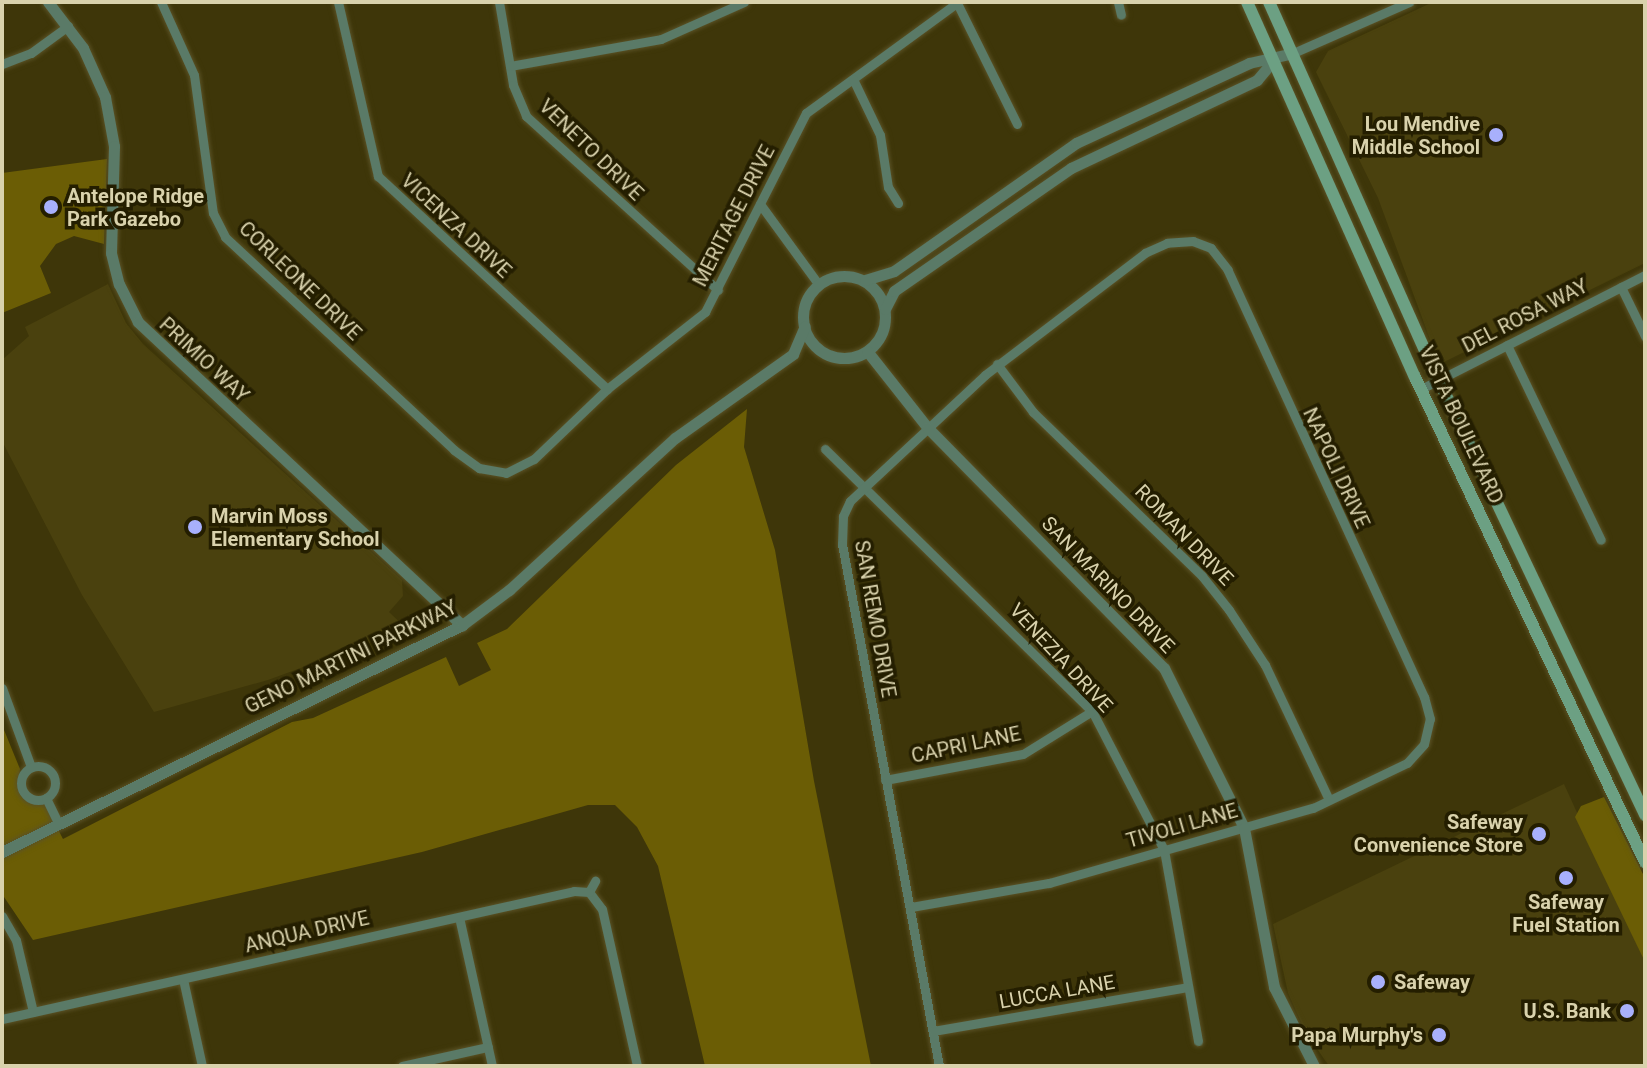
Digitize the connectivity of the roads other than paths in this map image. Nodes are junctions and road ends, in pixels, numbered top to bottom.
1 (48, 2) edge
2 (161, 2) edge
3 (338, 2) edge
4 (499, 2) edge
5 (744, 2) edge
6 (958, 2) edge
7 (1118, 2) edge
8 (1247, 2) edge
9 (1269, 2) edge
10 (1409, 2) edge
11 (1121, 15) dead end
12 (68, 26) junction
13 (1293, 53) junction
14 (1274, 60) junction
15 (2, 64) edge
16 (510, 66) junction
17 (853, 79) junction
18 (1017, 124) dead end
19 (898, 203) dead end
20 (760, 204) junction
21 (1193, 241) joint
22 (1645, 275) edge
23 (865, 280) junction
24 (819, 285) junction
25 (1621, 287) junction
26 (718, 290) junction
27 (885, 309) junction
28 (805, 326) junction
29 (1645, 336) edge
30 (1507, 345) junction
31 (867, 351) junction
32 (821, 352) junction
33 (793, 354) junction
34 (997, 364) junction
35 (1439, 379) junction
36 (607, 389) junction
37 (1421, 389) junction
38 (927, 427) junction
39 (825, 449) dead end
40 (502, 473) joint
41 (864, 487) junction
42 (1601, 540) dead end
43 (462, 625) junction
44 (2, 688) edge
45 (1092, 711) junction
46 (1429, 723) joint
47 (31, 767) junction
48 (885, 780) junction
49 (46, 798) junction
50 (1329, 800) junction
51 (1645, 815) edge
52 (58, 823) junction
53 (1244, 828) junction
54 (1164, 850) junction
55 (2, 852) edge
56 (1645, 862) edge
57 (595, 881) dead end
58 (589, 892) junction
59 (911, 907) junction
60 (2, 916) edge
61 (459, 917) junction
62 (183, 979) junction
63 (1187, 987) junction
64 (33, 1012) junction
65 (2, 1019) edge
66 (933, 1031) junction
67 (1198, 1041) dead end
68 (488, 1047) junction
69 (202, 1066) edge
70 (402, 1066) edge
71 (492, 1066) edge
72 (637, 1066) edge
73 (939, 1066) edge
74 (1314, 1066) edge

1 - 12 street, PRIMIO WAY
2 - 40 street, CORLEONE DRIVE
3 - 36 street, VICENZA DRIVE
4 - 16 street, VENETO DRIVE
5 - 16 street
6 - 17 street, MERITAGE DRIVE
6 - 18 street
7 - 11 street
8 - 14 main road, VISTA BOULEVARD
9 - 13 main road, VISTA BOULEVARD
10 - 13 street
12 - 15 street
12 - 43 street, PRIMIO WAY
13 - 14 street
13 - 35 main road, VISTA BOULEVARD
14 - 23 street
14 - 27 street
14 - 37 main road, VISTA BOULEVARD
16 - 26 street, VENETO DRIVE
17 - 19 street
17 - 20 street, MERITAGE DRIVE
20 - 24 street
20 - 26 street, MERITAGE DRIVE
21 - 34 street, SAN REMO DRIVE
21 - 46 street, NAPOLI DRIVE
22 - 25 street, DEL ROSA WAY
23 - 24 street
23 - 27 street
24 - 28 street
25 - 29 street
25 - 30 street, DEL ROSA WAY
26 - 36 street, MERITAGE DRIVE
27 - 31 street
28 - 32 street
28 - 33 street
30 - 35 street, DEL ROSA WAY
30 - 42 street
31 - 32 street
31 - 38 street, SAN MARINO DRIVE
32 - 33 street
33 - 43 street, GENO MARTINI PARKWAY
34 - 38 street, SAN REMO DRIVE
34 - 50 street, ROMAN DRIVE
35 - 37 street, DEL ROSA WAY
35 - 51 main road, VISTA BOULEVARD
36 - 40 street, MERITAGE DRIVE
37 - 56 main road, VISTA BOULEVARD
38 - 41 street, SAN REMO DRIVE
38 - 53 street, SAN MARINO DRIVE
39 - 41 street, VENEZIA DRIVE
41 - 45 street, VENEZIA DRIVE
41 - 48 street, SAN REMO DRIVE
43 - 52 street, GENO MARTINI PARKWAY
44 - 47 street
45 - 48 street, CAPRI LANE
45 - 54 street, VENEZIA DRIVE
46 - 50 street, TIVOLI LANE
47 - 49 street
47 - 49 street
48 - 59 street, SAN REMO DRIVE
49 - 52 street
50 - 53 street, TIVOLI LANE
52 - 55 street, GENO MARTINI PARKWAY
53 - 54 street, TIVOLI LANE
53 - 74 street, SAN MARINO DRIVE
54 - 59 street, TIVOLI LANE
54 - 63 street, VENEZIA DRIVE
57 - 58 street
58 - 61 street, ANQUA DRIVE
58 - 72 street
59 - 66 street, SAN REMO DRIVE
60 - 64 street
61 - 62 street, ANQUA DRIVE
61 - 68 street
62 - 64 street, ANQUA DRIVE
62 - 69 street
63 - 66 street, LUCCA LANE
63 - 67 street, VENEZIA DRIVE
64 - 65 street, ANQUA DRIVE
66 - 73 street, SAN REMO DRIVE
68 - 70 street
68 - 71 street

